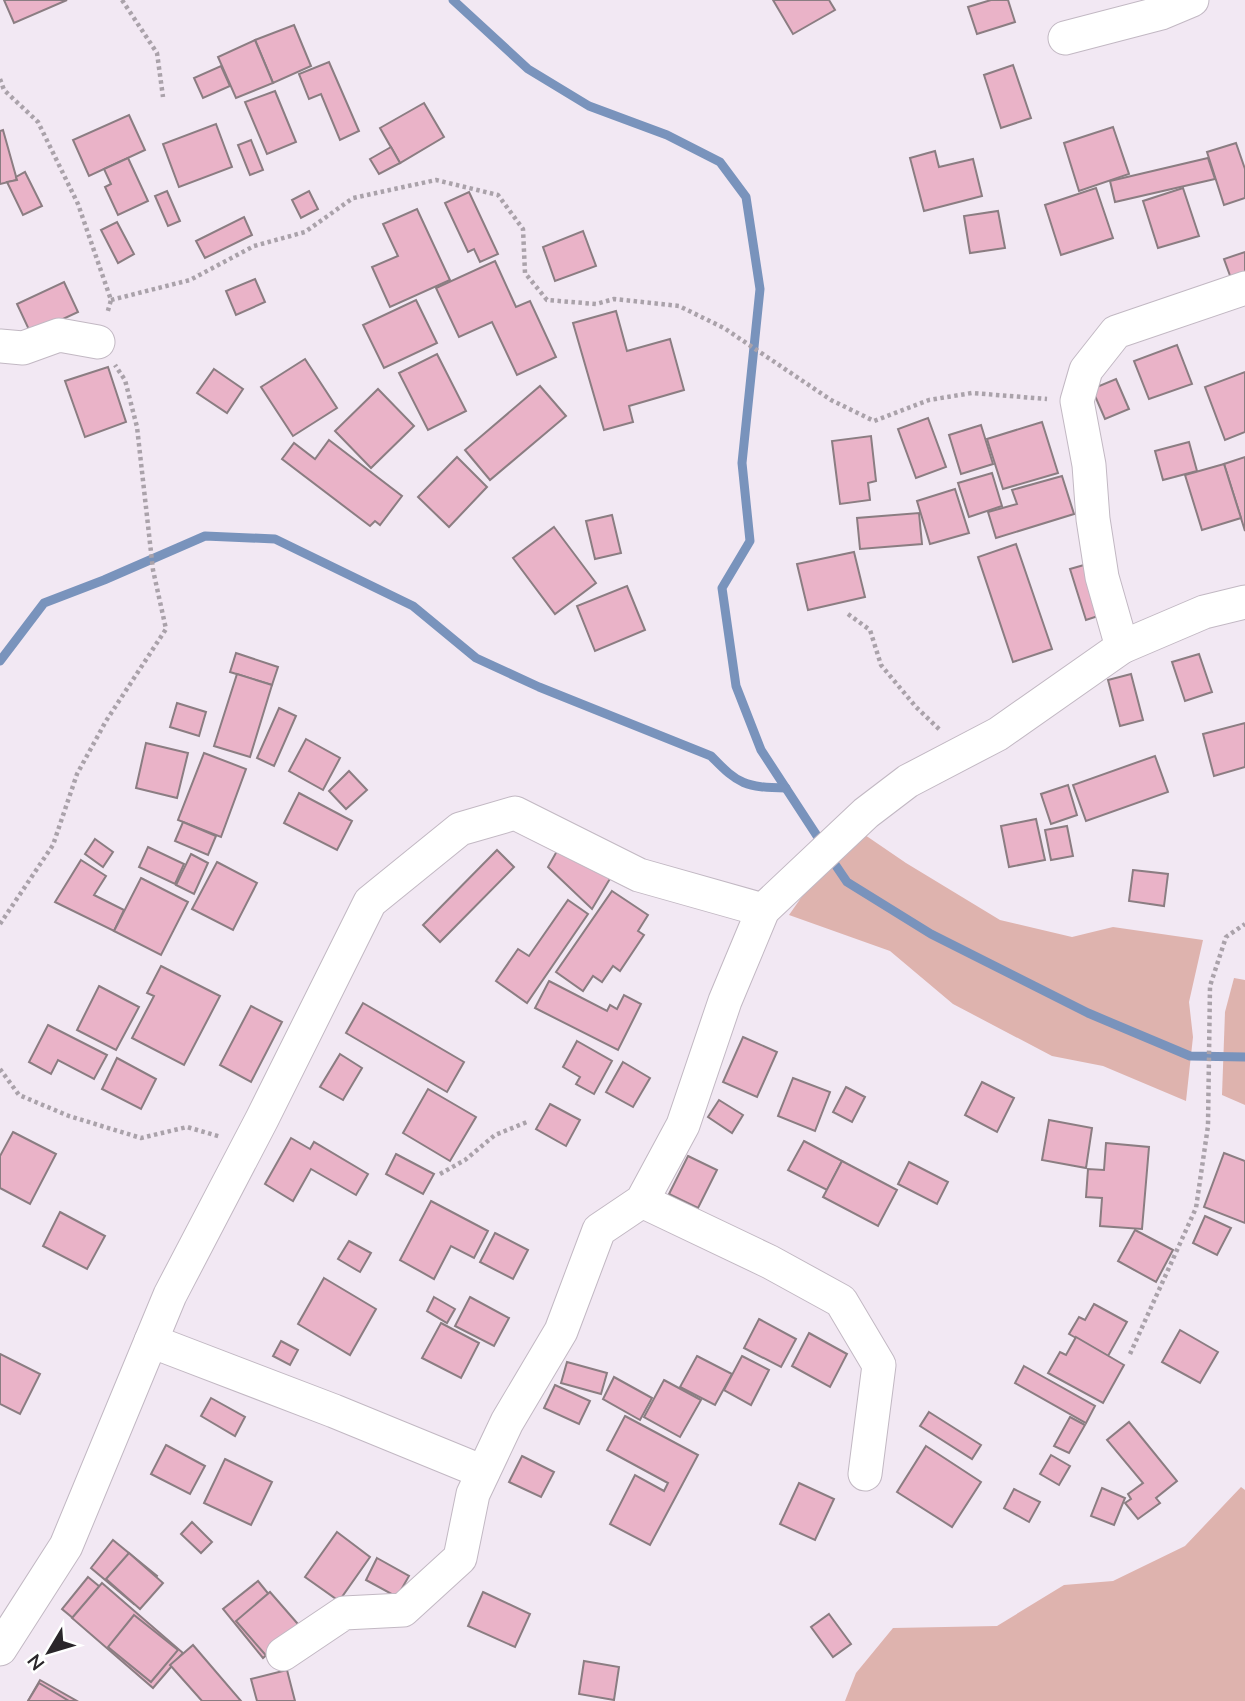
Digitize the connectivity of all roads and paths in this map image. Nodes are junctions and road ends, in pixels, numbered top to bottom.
1 (122, 0) edge
2 (1192, 0) edge
3 (1065, 38) dead end
4 (0, 79) edge
5 (163, 97) dead end
6 (1245, 288) edge
7 (111, 300) junction
8 (98, 342) junction
9 (0, 346) edge
10 (1077, 401) junction
11 (1245, 602) edge
12 (848, 614) dead end
13 (1122, 647) junction
14 (963, 752) junction
15 (763, 910) junction
16 (0, 924) edge
17 (1245, 924) edge
18 (0, 1069) edge
19 (527, 1122) dead end
20 (249, 1144) junction
21 (440, 1174) dead end
22 (642, 1201) junction
23 (152, 1341) junction
24 (1130, 1354) dead end
25 (484, 1472) junction
26 (866, 1474) dead end
27 (0, 1649) edge
28 (283, 1654) dead end

1 - 5 path
2 - 3 street
4 - 7 path
6 - 10 street
7 - 8 path
7 - 10 path
8 - 9 street
8 - 16 path
10 - 13 street
11 - 13 street
12 - 14 path
13 - 14 street
14 - 15 street
15 - 20 street
15 - 22 street
17 - 24 path
18 - 20 path
19 - 21 path
20 - 23 street
22 - 25 street
22 - 26 street
23 - 25 street
23 - 27 street
25 - 28 street

